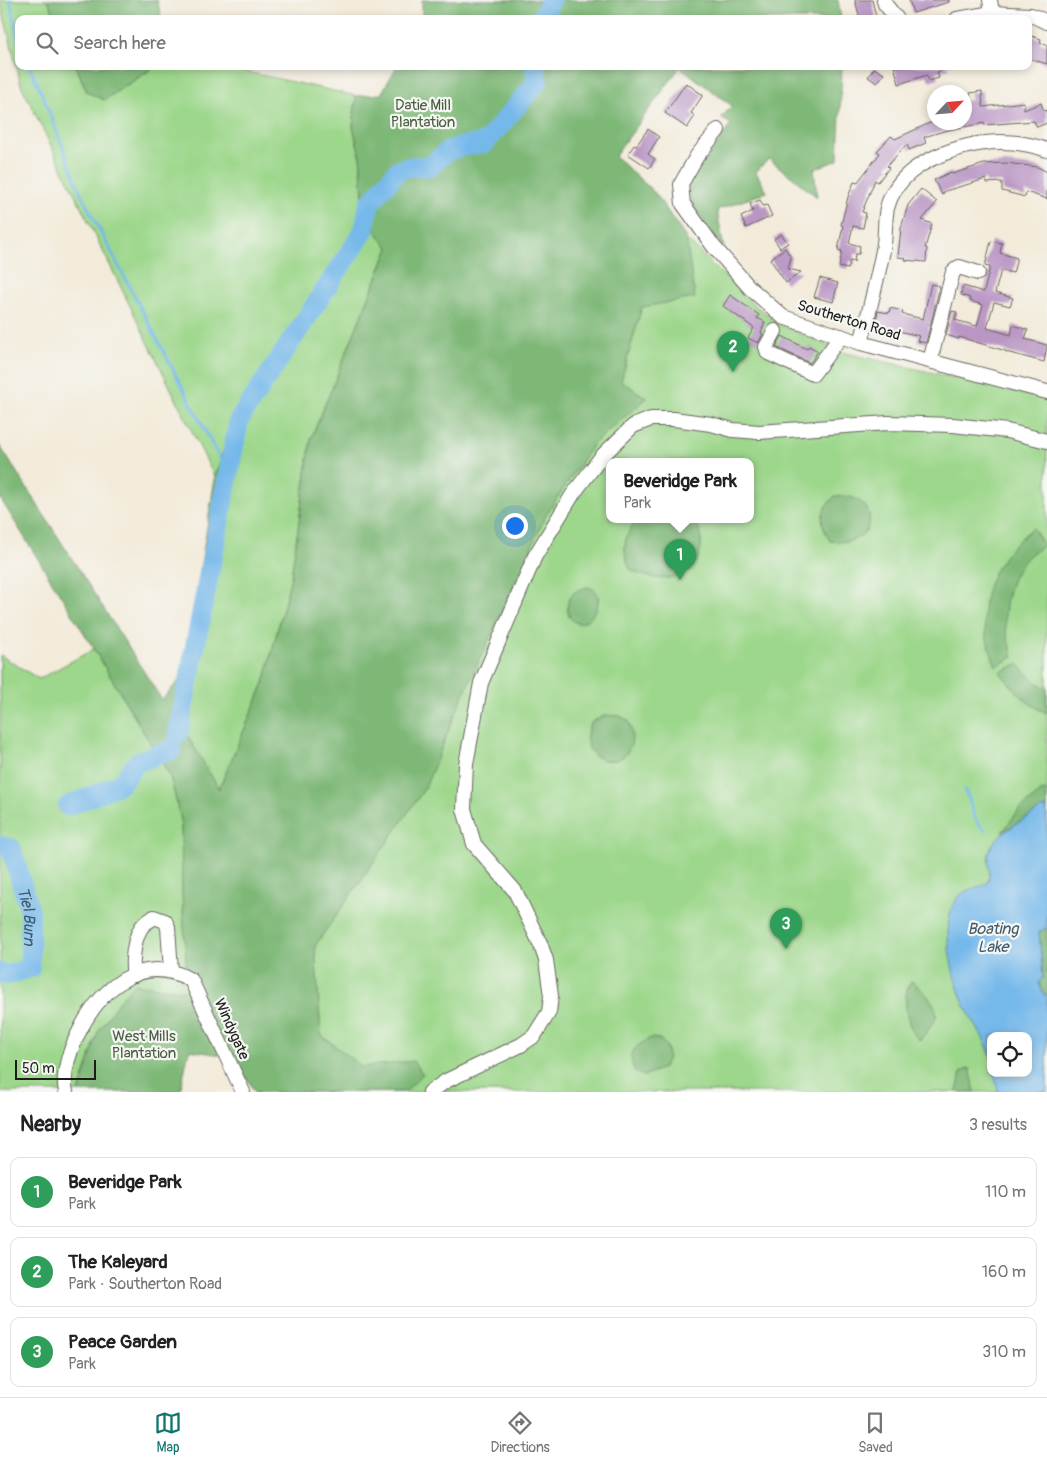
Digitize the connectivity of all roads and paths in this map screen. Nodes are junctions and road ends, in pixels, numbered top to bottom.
1 (884, 0) edge
2 (991, 7) edge
3 (894, 15) edge
4 (968, 15) edge
5 (1031, 15) edge
6 (1032, 15) edge
7 (1047, 22) edge
8 (718, 130) dead end
9 (1047, 150) edge
10 (978, 273) dead end
11 (775, 331) dead end
12 (841, 336) junction
13 (861, 343) junction
14 (930, 361) junction
15 (1047, 392) edge
16 (1047, 441) edge
17 (171, 971) junction
18 (134, 975) junction
19 (66, 1092) edge
20 (243, 1092) edge
21 (430, 1092) edge

1 - 3 street
2 - 4 street
2 - 5 street
6 - 7 street
8 - 12 street, Southerton Road
9 - 13 street
10 - 14 street
11 - 12 street
12 - 13 street, Southerton Road
13 - 14 street, Southerton Road
14 - 15 street, Southerton Road
16 - 21 street
17 - 18 street
17 - 18 street
17 - 20 street, Windygate
18 - 19 street

